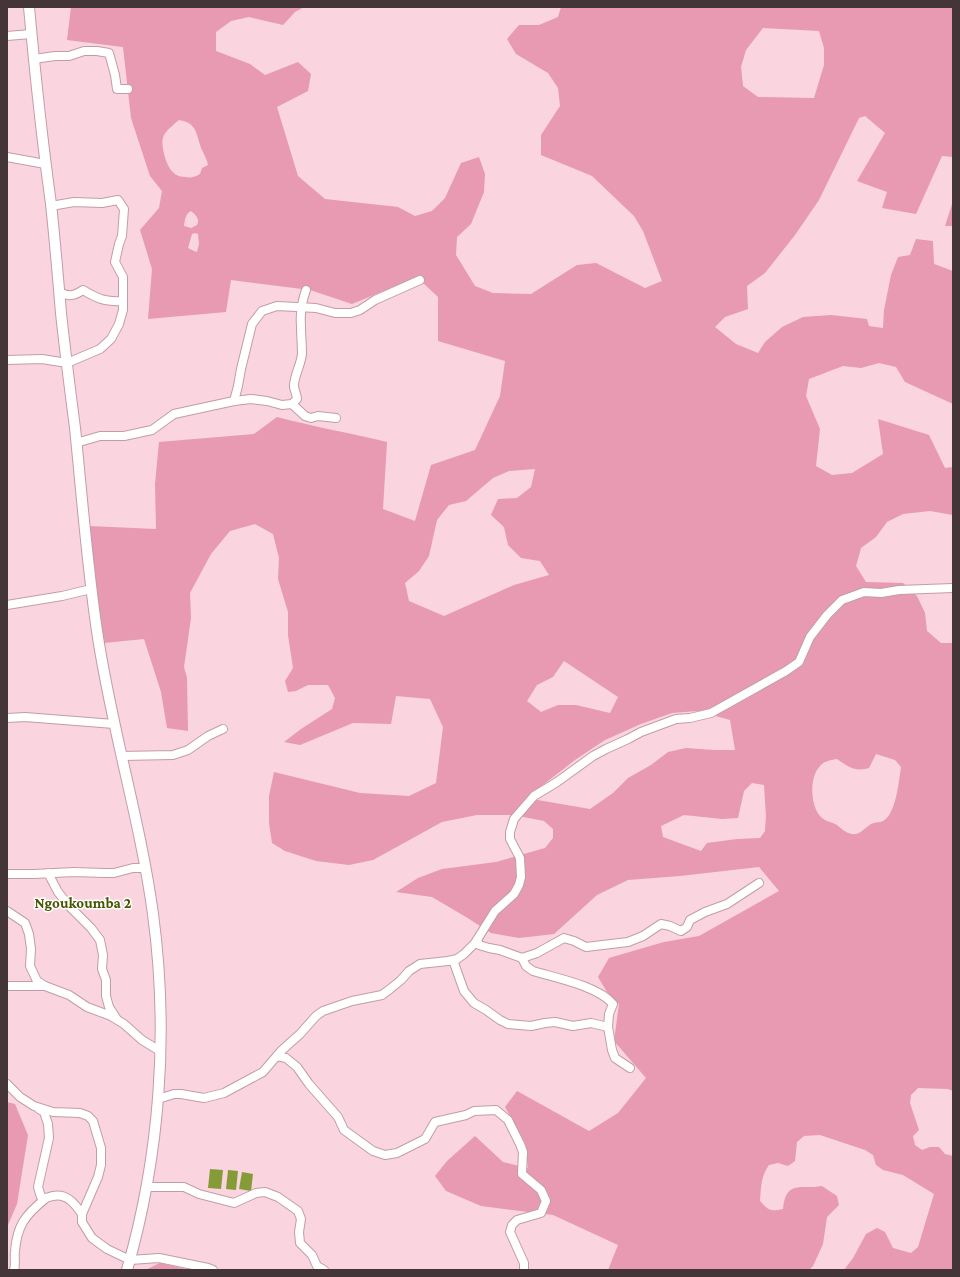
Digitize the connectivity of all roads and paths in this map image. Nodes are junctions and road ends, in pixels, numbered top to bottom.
1 (28, 7) edge
2 (31, 34) junction
3 (7, 36) edge
4 (34, 59) junction
5 (128, 89) dead end
6 (7, 157) edge
7 (45, 164) junction
8 (51, 206) junction
9 (420, 280) dead end
10 (306, 290) dead end
11 (60, 292) junction
12 (123, 301) junction
13 (302, 307) junction
14 (7, 360) edge
15 (67, 363) junction
16 (234, 401) junction
17 (292, 404) junction
18 (336, 418) dead end
19 (76, 443) junction
20 (953, 588) edge
21 (91, 589) junction
22 (7, 605) edge
23 (7, 718) edge
24 (114, 724) junction
25 (223, 729) dead end
26 (121, 756) junction
27 (145, 868) junction
28 (48, 873) junction
29 (7, 874) edge
30 (759, 883) dead end
31 (7, 911) edge
32 (477, 940) junction
33 (522, 958) junction
34 (453, 960) junction
35 (7, 986) edge
36 (45, 986) junction
37 (116, 1019) junction
38 (608, 1027) junction
39 (160, 1051) junction
40 (277, 1056) junction
41 (630, 1068) dead end
42 (9, 1088) edge
43 (158, 1099) junction
44 (34, 1106) junction
45 (146, 1187) junction
46 (45, 1199) junction
47 (82, 1214) junction
48 (130, 1260) junction
49 (14, 1270) edge
50 (127, 1270) edge
51 (213, 1270) edge
52 (324, 1270) edge
53 (524, 1270) edge

1 - 2 main road
2 - 3 street
2 - 4 main road
4 - 5 street
4 - 7 main road
6 - 7 street
7 - 8 main road
8 - 11 main road
8 - 12 street
9 - 13 street
10 - 13 street
11 - 12 street
11 - 15 main road
12 - 15 street
13 - 16 street
13 - 17 street
14 - 15 street
15 - 19 main road
16 - 17 street
16 - 19 street
17 - 18 street
19 - 21 main road
20 - 32 street
21 - 22 street
21 - 24 main road
23 - 24 street
24 - 26 main road
25 - 26 street
26 - 27 main road
27 - 28 street
27 - 39 main road
28 - 29 street
28 - 37 street
30 - 33 street
31 - 36 street
32 - 33 street
32 - 34 street
33 - 38 street
34 - 38 street
34 - 40 street
35 - 36 street
36 - 37 street
37 - 39 street
38 - 41 street
39 - 43 main road
40 - 43 street
40 - 53 street
42 - 44 street
43 - 45 main road
44 - 46 street
44 - 47 street
45 - 48 main road
45 - 52 street
46 - 47 street
46 - 49 street
47 - 48 street
48 - 50 main road
48 - 51 street

